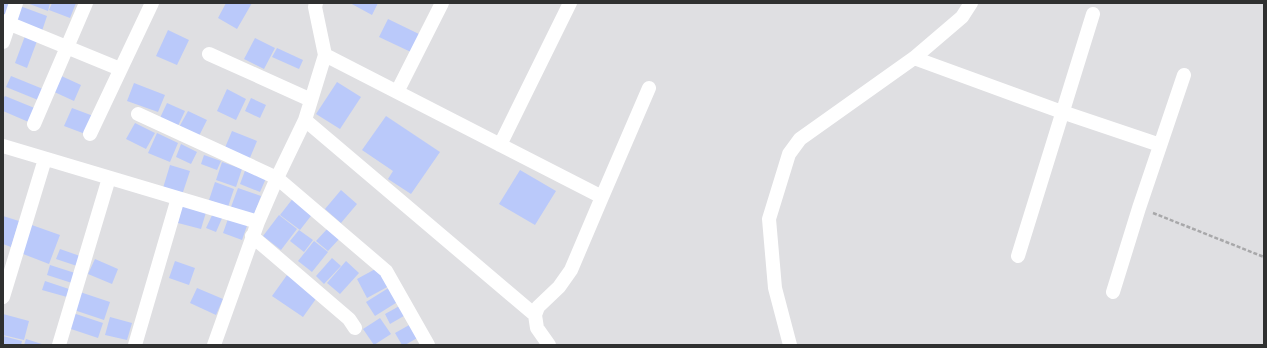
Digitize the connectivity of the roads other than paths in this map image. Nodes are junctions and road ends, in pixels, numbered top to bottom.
1 (16, 3) edge
2 (86, 3) edge
3 (152, 3) edge
4 (442, 3) edge
5 (570, 3) edge
6 (971, 3) edge
7 (312, 4) edge
8 (1093, 14) dead end
9 (6, 22) edge
10 (3, 42) edge
11 (66, 48) junction
12 (209, 54) dead end
13 (325, 55) junction
14 (914, 58) junction
15 (120, 69) junction
16 (1184, 75) dead end
17 (649, 88) dead end
18 (397, 92) junction
19 (311, 100) junction
20 (1062, 112) junction
21 (138, 114) dead end
22 (305, 120) junction
23 (34, 124) dead end
24 (90, 134) dead end
25 (500, 145) junction
26 (1160, 145) junction
27 (3, 146) edge
28 (45, 159) junction
29 (109, 178) junction
30 (277, 178) junction
31 (602, 197) junction
32 (178, 198) junction
33 (258, 222) junction
34 (252, 236) junction
35 (1018, 256) dead end
36 (1113, 292) dead end
37 (3, 297) edge
38 (535, 315) junction
39 (354, 328) dead end
40 (59, 345) edge
41 (134, 345) edge
42 (214, 345) edge
43 (428, 345) edge
44 (549, 345) edge
45 (790, 345) edge

1 - 9 street
2 - 11 street
3 - 15 street
4 - 18 street
5 - 25 street
6 - 14 street
7 - 13 street
8 - 20 street
9 - 10 street
9 - 11 street
11 - 15 street
11 - 23 street
12 - 19 street
13 - 18 street
13 - 19 street
14 - 20 street
14 - 45 street
15 - 24 street
16 - 26 street
17 - 31 street
18 - 25 street
19 - 22 street
20 - 26 street
20 - 35 street
21 - 30 street
22 - 30 street
22 - 38 street
25 - 31 street
26 - 36 street
27 - 28 street
28 - 29 street
28 - 37 street
29 - 32 street
29 - 40 street
30 - 33 street
30 - 43 street
31 - 38 street
32 - 33 street
32 - 41 street
33 - 34 street
34 - 39 street
34 - 42 street
38 - 44 street

